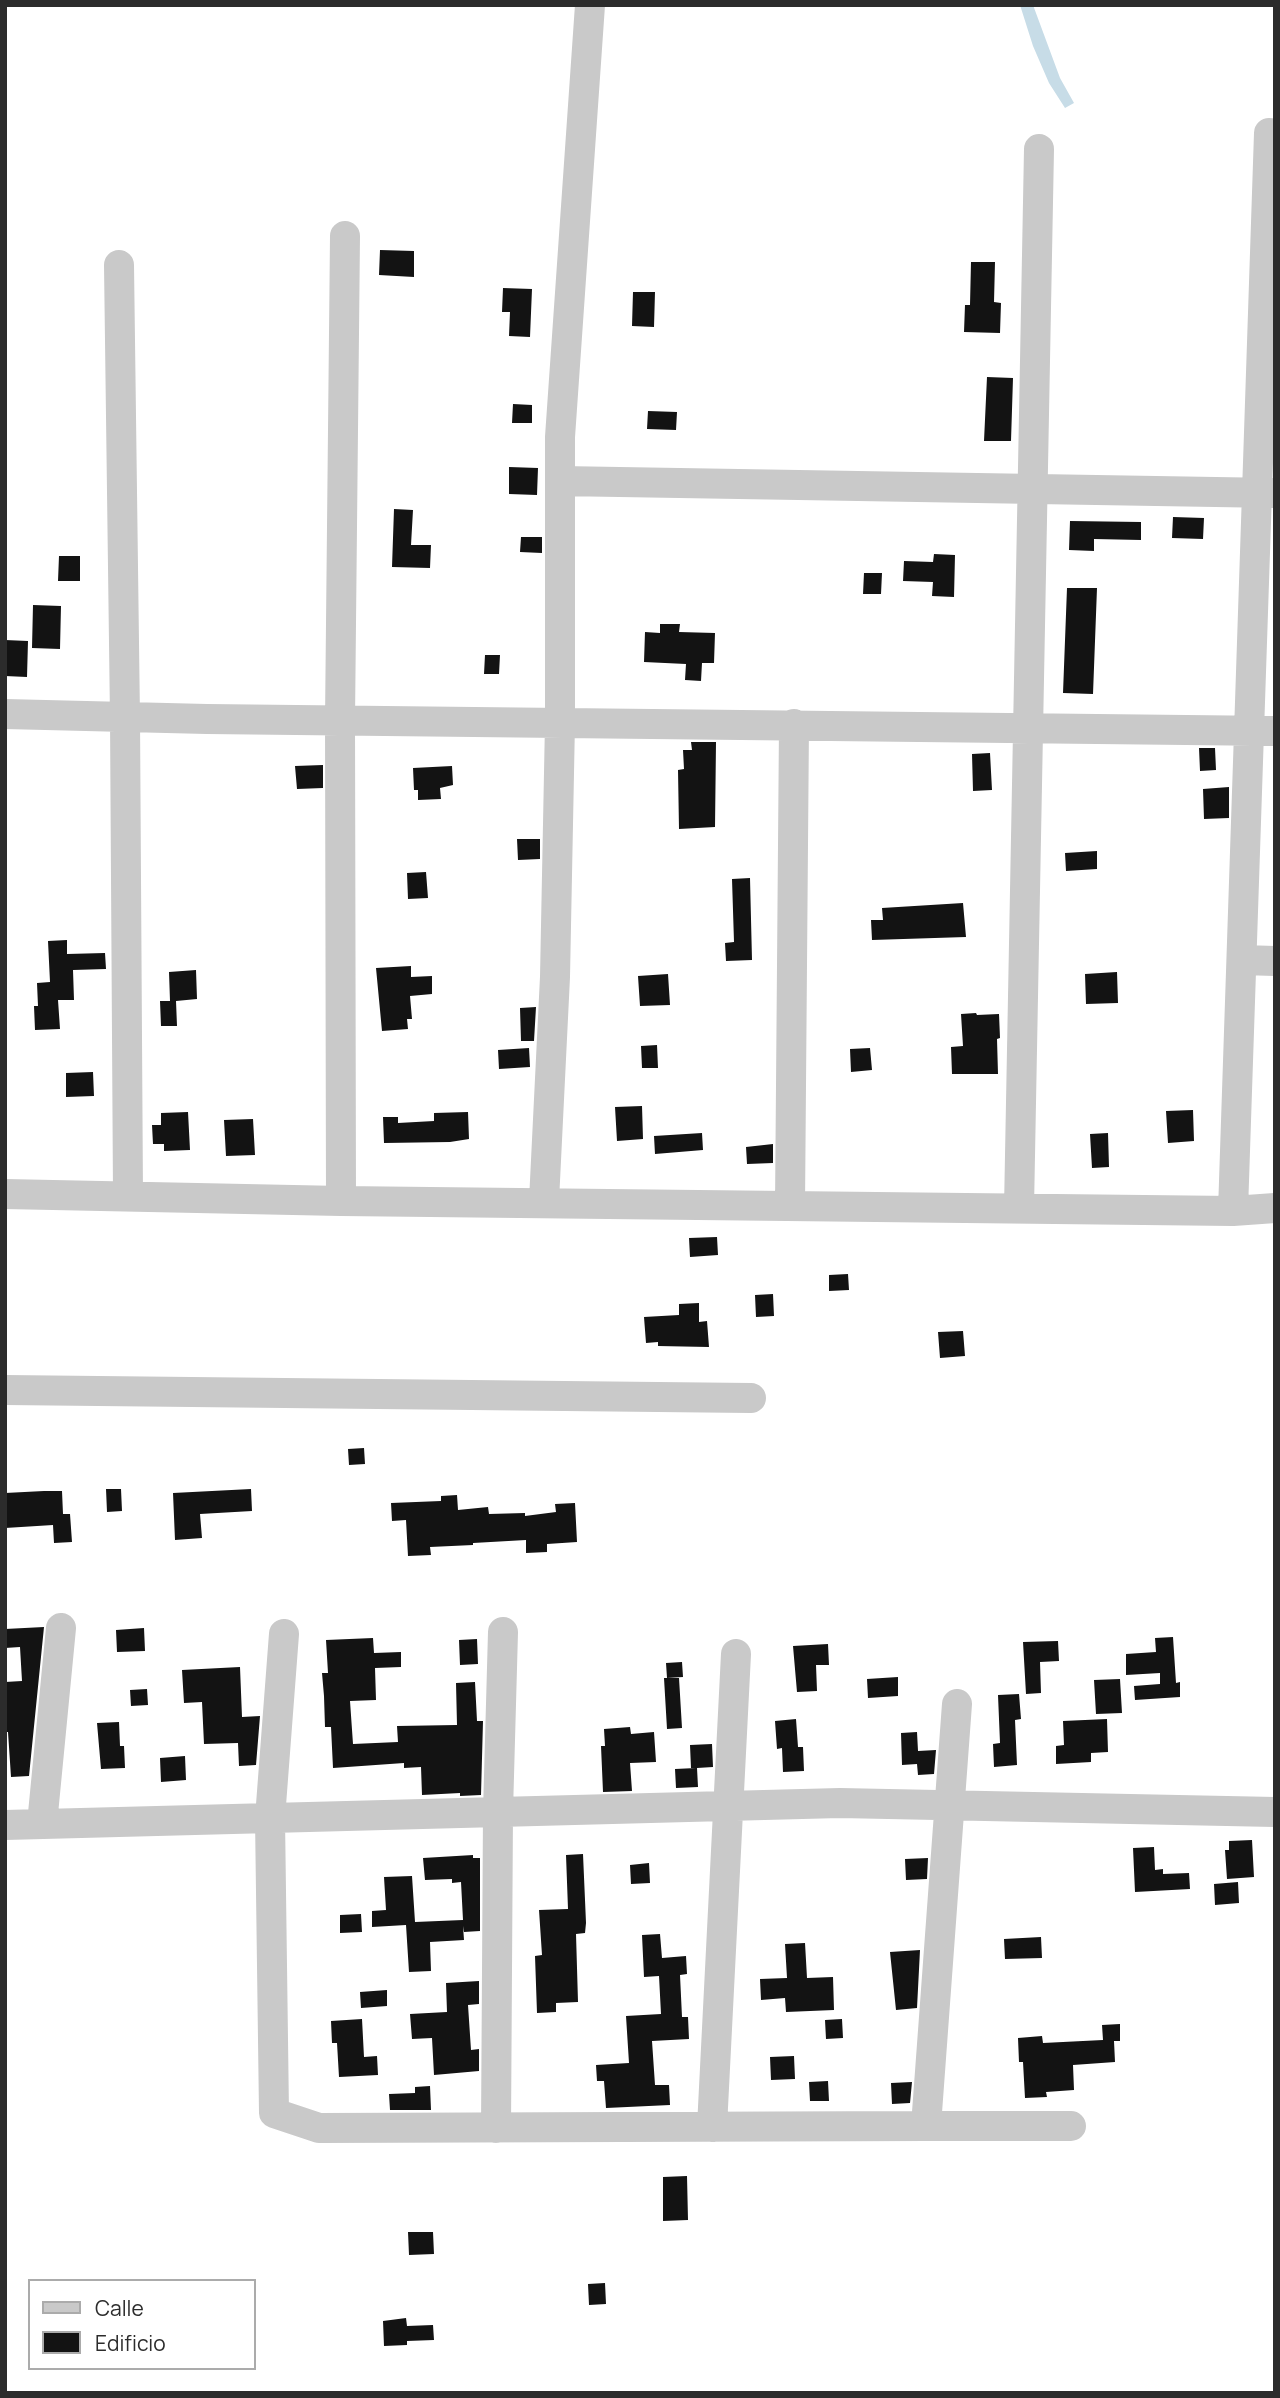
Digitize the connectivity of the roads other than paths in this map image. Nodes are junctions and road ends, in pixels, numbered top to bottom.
1 (590, 5) edge
2 (1269, 133) dead end
3 (1039, 149) dead end
4 (345, 236) dead end
5 (119, 265) dead end
6 (560, 481) junction
7 (1033, 489) junction
8 (1266, 493) edge
9 (5, 714) edge
10 (125, 718) junction
11 (340, 720) junction
12 (560, 722) junction
13 (794, 724) junction
14 (1028, 727) junction
15 (1262, 730) edge
16 (1241, 960) junction
17 (1275, 961) edge
18 (5, 1194) edge
19 (128, 1195) junction
20 (341, 1201) junction
21 (544, 1201) junction
22 (790, 1205) junction
23 (1019, 1208) junction
24 (1275, 1208) edge
25 (1233, 1211) junction
26 (5, 1390) edge
27 (751, 1398) dead end
28 (61, 1628) dead end
29 (503, 1632) dead end
30 (284, 1634) dead end
31 (736, 1654) dead end
32 (957, 1704) dead end
33 (948, 1805) junction
34 (729, 1806) junction
35 (498, 1812) junction
36 (1275, 1812) edge
37 (270, 1818) junction
38 (5, 1825) edge
39 (42, 1825) junction
40 (926, 2126) junction
41 (1071, 2126) dead end
42 (496, 2127) junction
43 (712, 2127) junction

1 - 6 street
2 - 8 street
3 - 7 street
4 - 11 street
5 - 10 street
6 - 7 street
6 - 12 street
7 - 8 street
7 - 14 street
8 - 15 street
9 - 10 street
10 - 11 street
10 - 19 street
11 - 12 street
11 - 20 street
12 - 13 street
12 - 21 street
13 - 14 street
13 - 22 street
14 - 15 street
14 - 23 street
15 - 16 street
16 - 17 street
16 - 25 street
18 - 19 street
19 - 20 street
20 - 21 street
21 - 22 street
22 - 23 street
23 - 25 street
24 - 25 street
26 - 27 street
28 - 39 street
29 - 35 street
30 - 37 street
31 - 34 street
32 - 33 street
33 - 34 street
33 - 36 street
33 - 40 street
34 - 35 street
34 - 43 street
35 - 37 street
35 - 42 street
37 - 39 street
37 - 42 street
38 - 39 street
40 - 41 street
40 - 43 street
42 - 43 street

